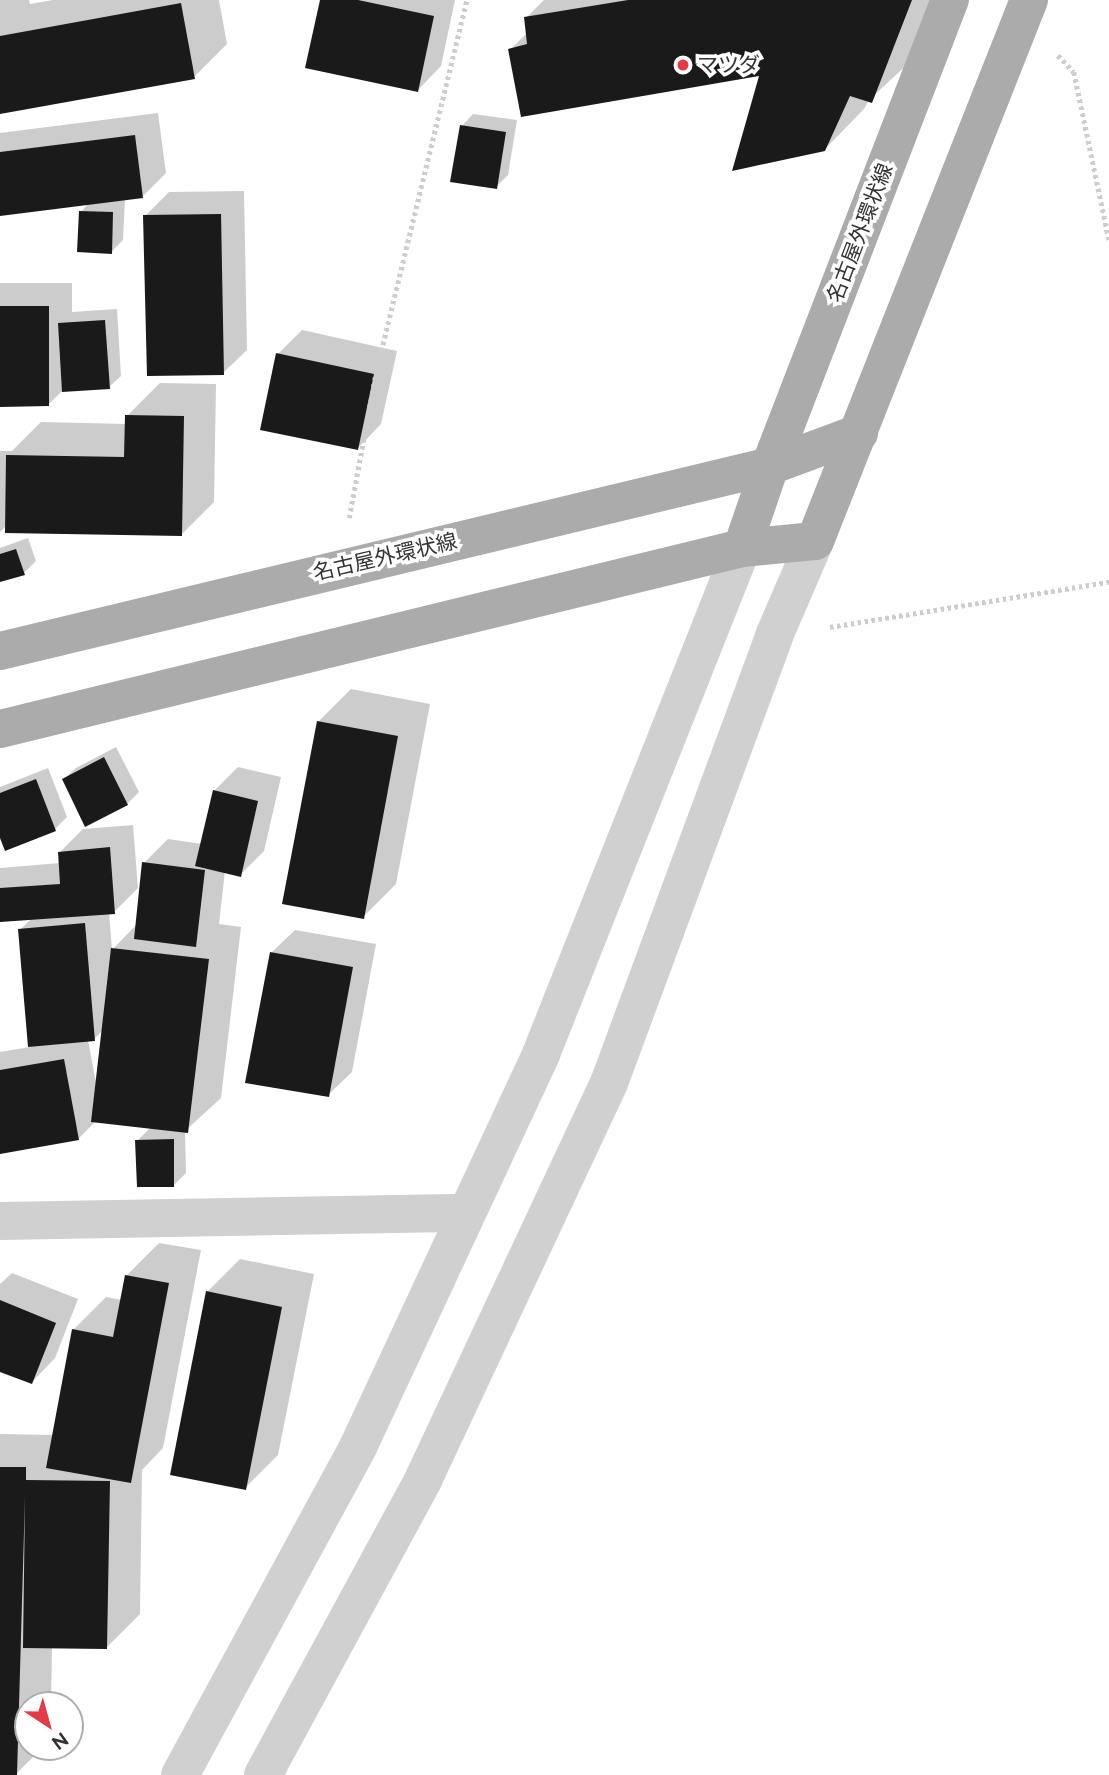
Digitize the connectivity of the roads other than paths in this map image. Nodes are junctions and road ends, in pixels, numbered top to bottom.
1 (950, 0) edge
2 (1026, 8) edge
3 (859, 433) junction
4 (770, 466) junction
5 (815, 541) junction
6 (742, 548) junction
7 (0, 651) edge
8 (0, 729) edge
9 (467, 1213) junction
10 (0, 1221) edge
11 (180, 1775) edge
12 (263, 1775) edge

1 - 4 main road, 名古屋外環状線
2 - 3 main road
3 - 4 main road, 名古屋外環状線
3 - 5 main road
4 - 6 main road, 名古屋外環状線
4 - 7 main road, 名古屋外環状線
5 - 6 main road
5 - 12 street
6 - 8 main road
6 - 9 street
9 - 10 street
9 - 11 street

